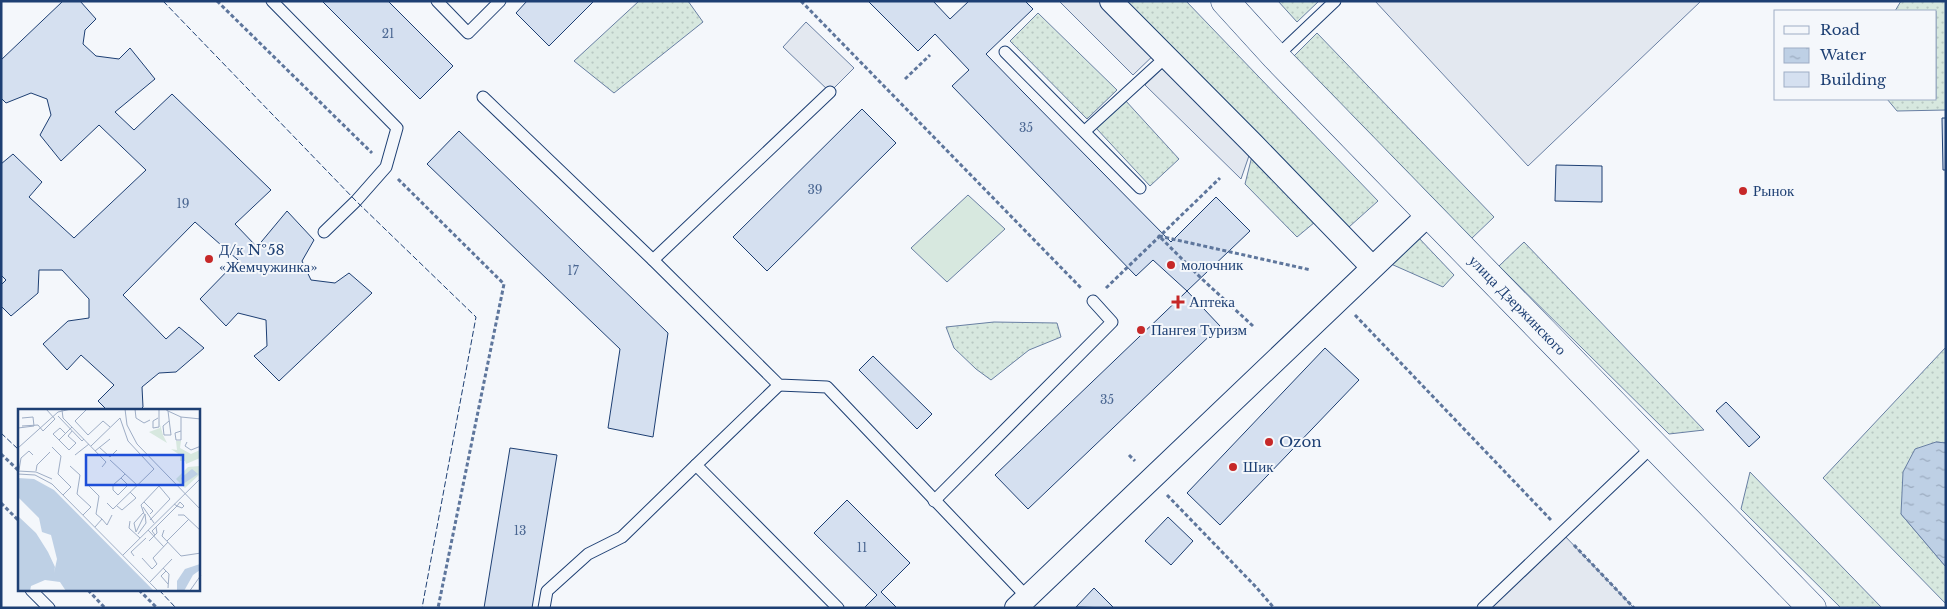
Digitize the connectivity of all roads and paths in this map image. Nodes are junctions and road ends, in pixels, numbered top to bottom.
1 (217, 1) edge
2 (272, 1) edge
3 (436, 1) edge
4 (500, 1) edge
5 (801, 1) edge
6 (1110, 1) edge
7 (1225, 1) edge
8 (1335, 1) edge
9 (1004, 52) dead end
10 (930, 56) dead end
11 (1166, 57) junction
12 (1276, 57) junction
13 (905, 79) dead end
14 (830, 92) dead end
15 (483, 97) dead end
16 (1085, 131) junction
17 (386, 167) junction
18 (1220, 178) dead end
19 (1140, 188) dead end
20 (1429, 214) junction
21 (324, 232) dead end
22 (1159, 236) junction
23 (653, 260) junction
24 (1372, 268) junction
25 (1311, 270) dead end
26 (1093, 301) junction
27 (1355, 314) dead end
28 (1253, 326) dead end
29 (779, 385) junction
30 (1654, 445) junction
31 (1, 454) edge
32 (1129, 455) dead end
33 (696, 465) junction
34 (18, 470) edge
35 (1151, 478) junction
36 (934, 501) junction
37 (1, 503) edge
38 (18, 520) edge
39 (1562, 532) junction
40 (33, 592) edge
41 (90, 592) edge
42 (141, 592) edge
43 (1021, 602) edge
44 (49, 608) edge
45 (105, 608) edge
46 (157, 608) edge
47 (438, 608) edge
48 (544, 608) edge
49 (838, 608) edge
50 (1274, 608) edge
51 (1483, 608) edge
52 (1634, 608) edge
53 (1812, 608) edge

1 - 17 path
2 - 17 lane
3 - 4 lane
5 - 26 path
6 - 11 street
7 - 12 street, улица Дзержинского
8 - 12 lane
9 - 16 lane
10 - 13 path
11 - 16 lane
11 - 24 street
12 - 20 street, улица Дзержинского
14 - 23 lane
15 - 23 lane
16 - 19 lane
17 - 21 lane
17 - 47 path
18 - 22 path
20 - 24 street
20 - 30 street, улица Дзержинского
22 - 25 path
22 - 26 path
22 - 28 path
23 - 29 lane
24 - 35 street
26 - 36 lane
27 - 39 path
29 - 33 lane
29 - 36 lane
30 - 39 lane
30 - 53 street, улица Дзержинского
31 - 34 path
32 - 35 path
33 - 48 lane
33 - 49 lane
35 - 43 street
35 - 50 path
36 - 43 lane
37 - 38 path
39 - 51 lane
39 - 52 path
40 - 44 lane
41 - 45 path
42 - 46 path

